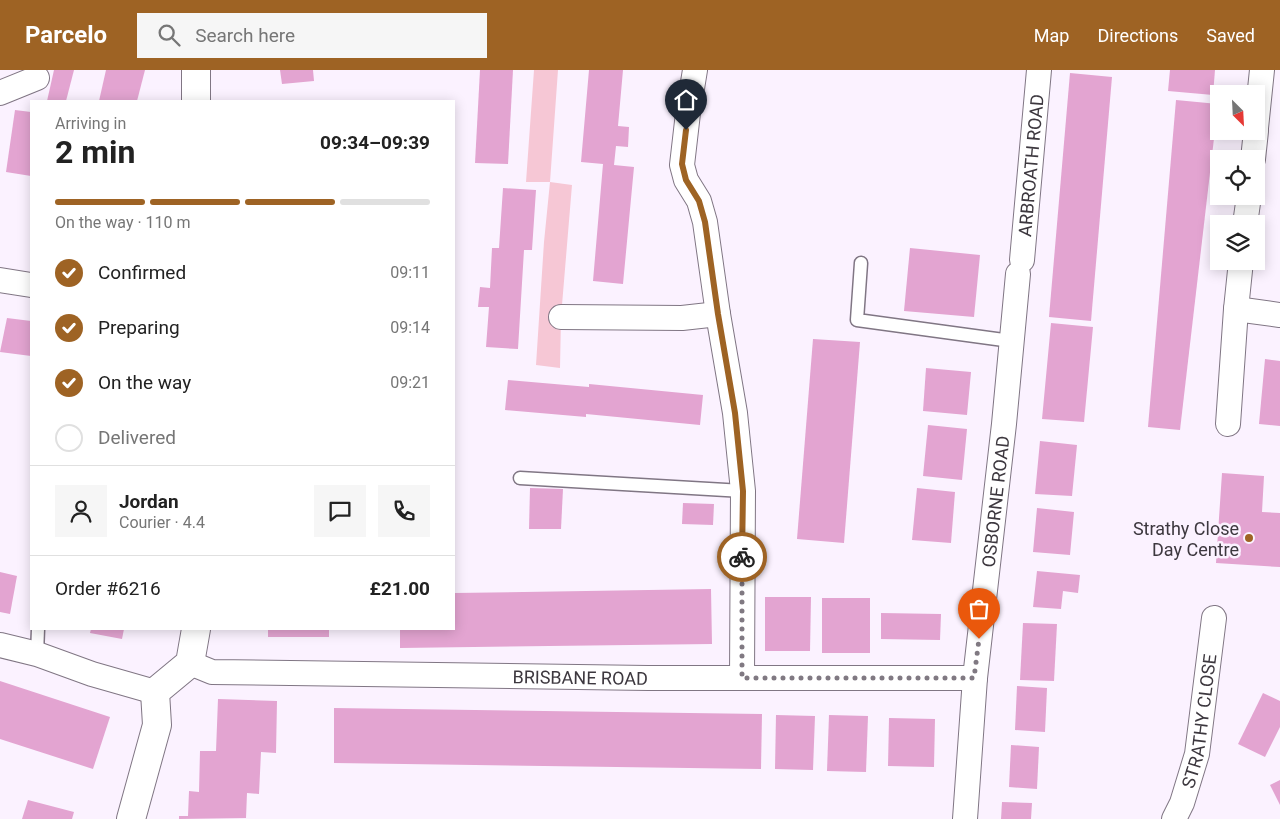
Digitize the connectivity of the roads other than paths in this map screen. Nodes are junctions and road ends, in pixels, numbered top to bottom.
1 (196, 70) edge
2 (695, 70) edge
3 (1039, 70) edge
4 (1262, 70) edge
5 (37, 78) dead end
6 (1260, 85) edge
7 (0, 92) edge
8 (196, 100) edge
9 (861, 263) dead end
10 (1020, 267) joint
11 (1240, 270) edge
12 (0, 280) edge
13 (30, 285) edge
14 (1236, 310) junction
15 (718, 314) junction
16 (1280, 315) edge
17 (561, 317) dead end
18 (1011, 342) junction
19 (1228, 424) dead end
20 (520, 478) dead end
21 (743, 491) junction
22 (1214, 618) dead end
23 (38, 630) edge
24 (196, 630) edge
25 (0, 645) edge
26 (37, 654) junction
27 (190, 662) junction
28 (742, 678) junction
29 (974, 678) junction
30 (155, 692) junction
31 (131, 819) edge
32 (965, 819) edge
33 (1174, 819) edge

1 - 8 street
2 - 15 street
3 - 10 street, ARBROATH ROAD
4 - 6 street
5 - 7 street
9 - 18 lane
10 - 18 street, OSBORNE ROAD
11 - 14 street
12 - 13 street
14 - 16 street
14 - 19 street
15 - 17 street
15 - 21 street
18 - 29 street, OSBORNE ROAD
20 - 21 lane
21 - 28 street
22 - 33 street, STRATHY CLOSE
23 - 26 lane
24 - 27 street
25 - 26 street
26 - 30 street
27 - 28 street, BRISBANE ROAD
27 - 30 street
28 - 29 street, BRISBANE ROAD
29 - 32 street, OSBORNE ROAD
30 - 31 street

